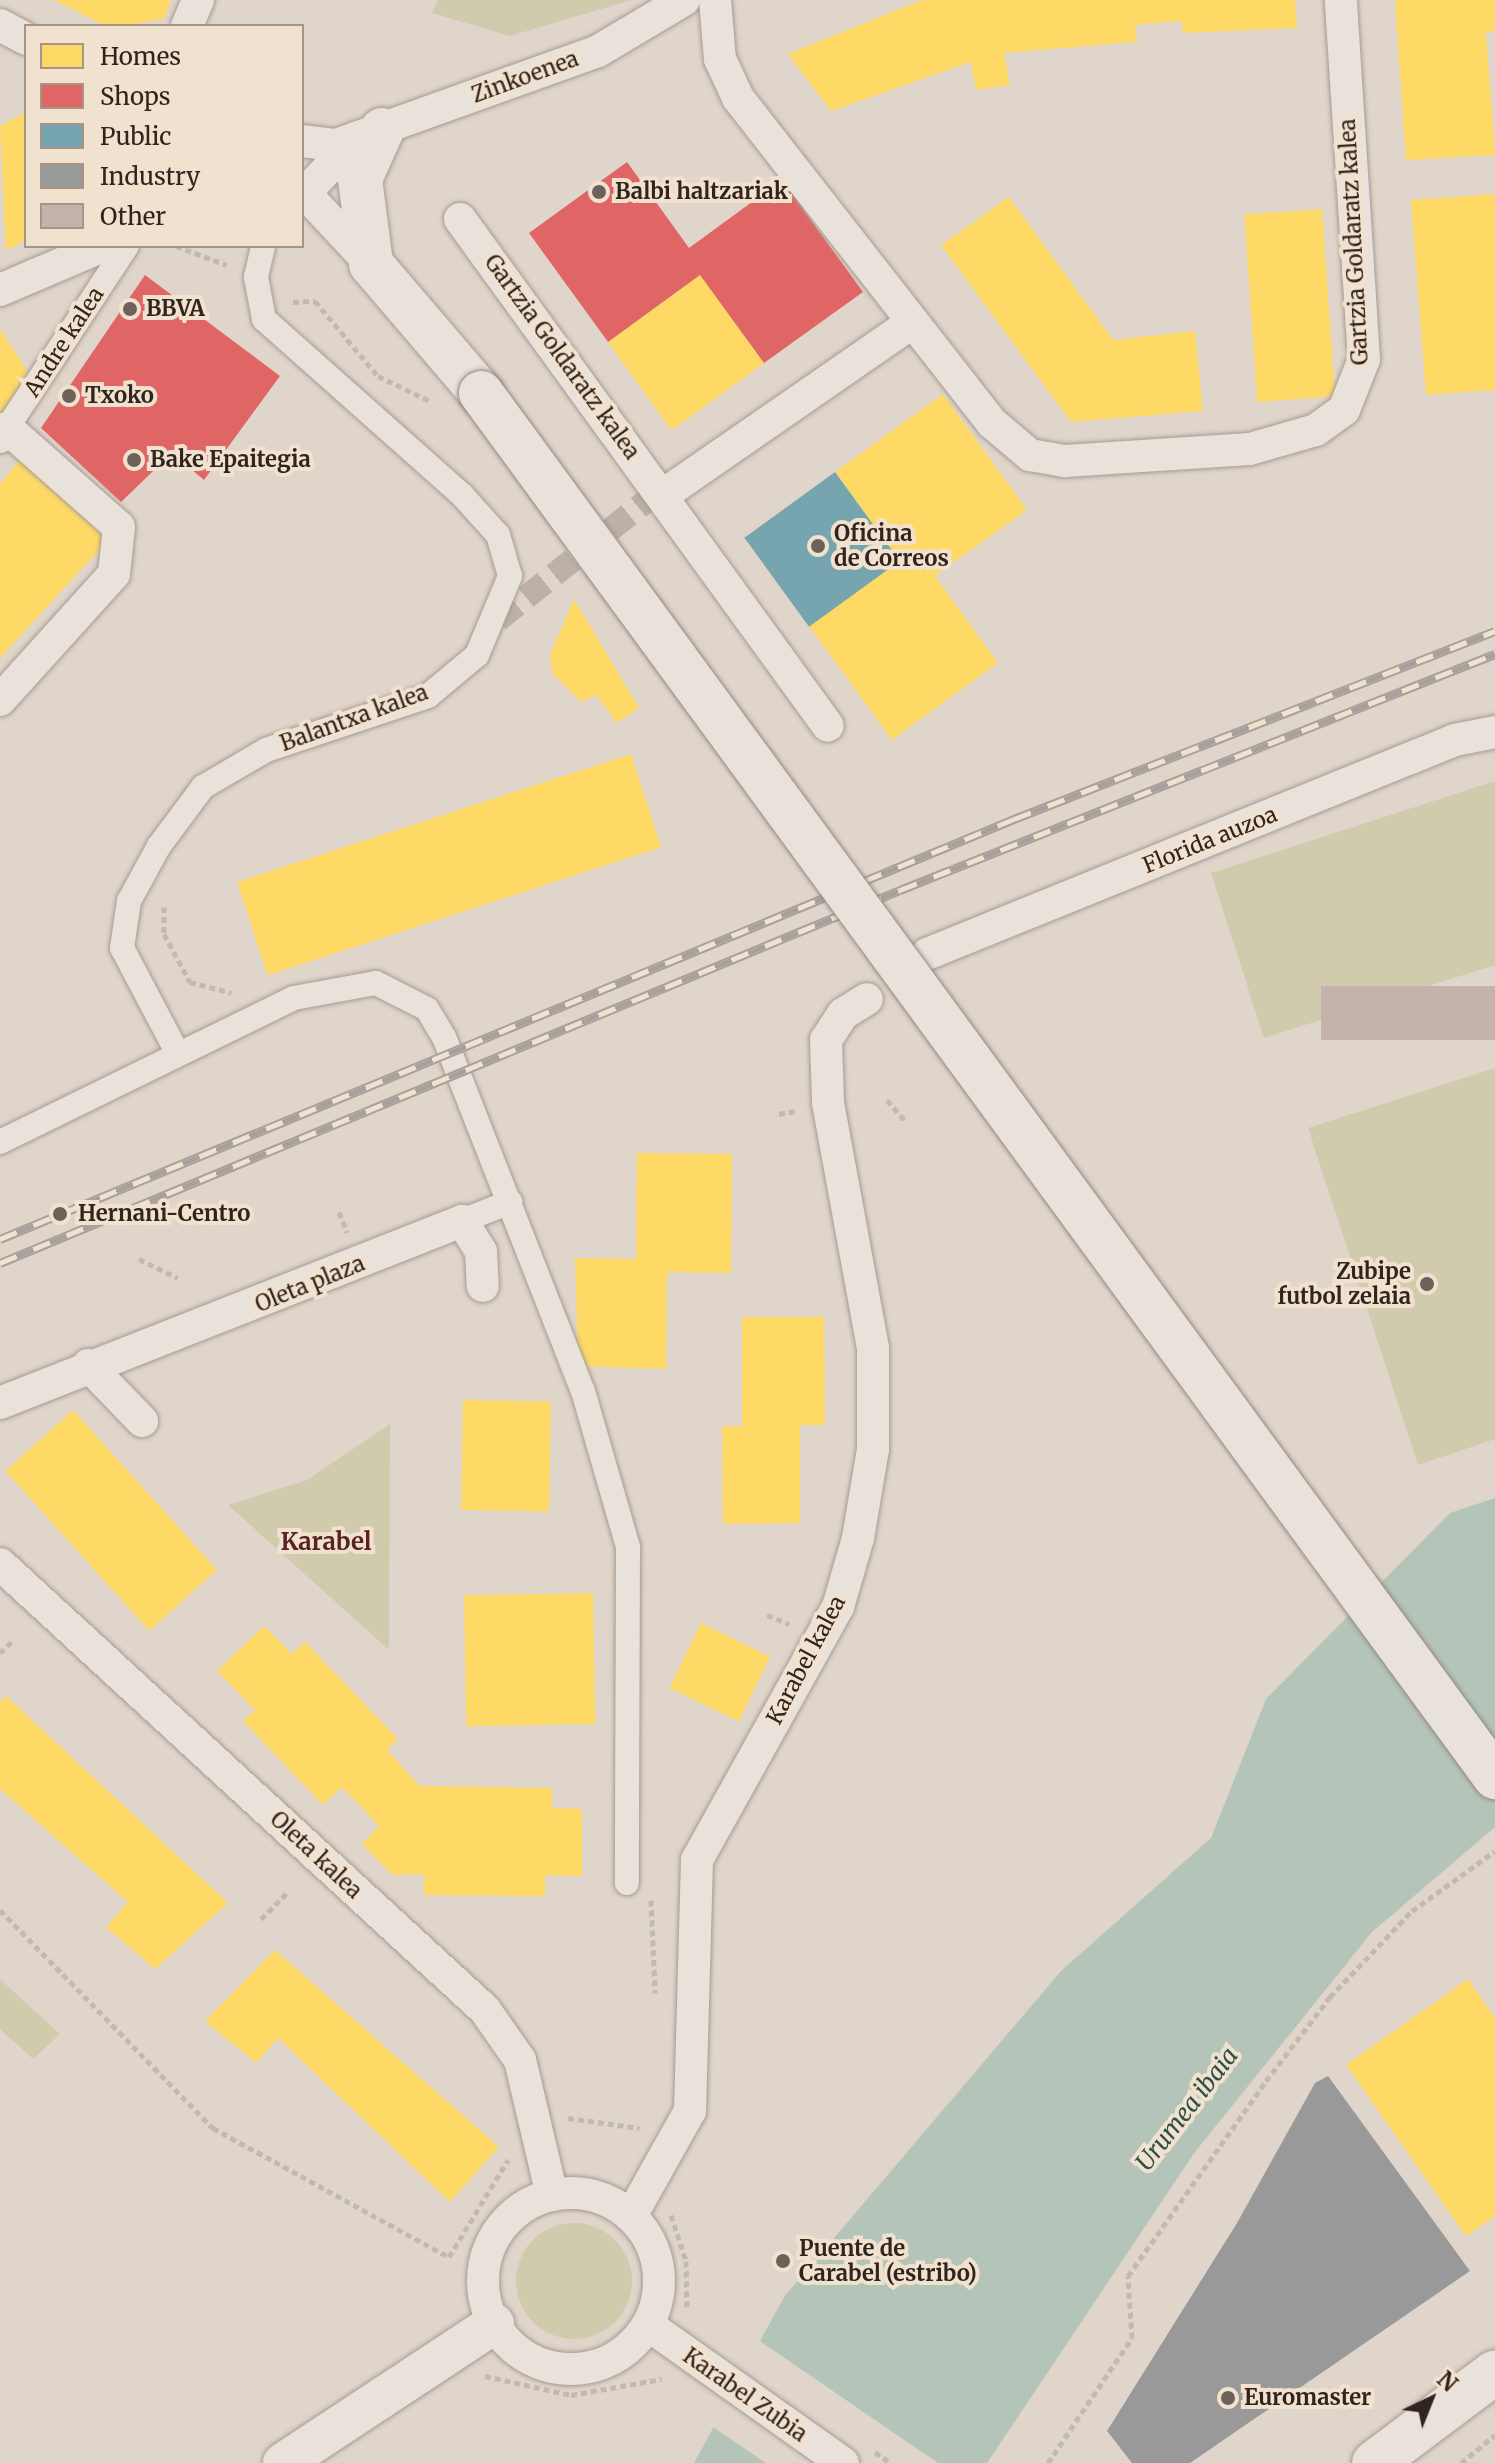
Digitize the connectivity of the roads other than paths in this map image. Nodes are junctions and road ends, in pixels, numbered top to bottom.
1 (684, 0) edge
2 (715, 0) edge
3 (1341, 0) edge
4 (0, 25) edge
5 (24, 38) edge
6 (370, 134) junction
7 (304, 141) edge
8 (304, 192) edge
9 (304, 194) edge
10 (460, 219) dead end
11 (98, 248) edge
12 (126, 248) edge
13 (263, 248) edge
14 (371, 264) junction
15 (0, 290) edge
16 (911, 323) junction
17 (4, 432) edge
18 (663, 495) junction
19 (0, 700) edge
20 (828, 726) dead end
21 (1495, 732) edge
22 (927, 954) dead end
23 (867, 999) dead end
24 (178, 1054) junction
25 (0, 1142) edge
26 (510, 1202) junction
27 (462, 1221) junction
28 (483, 1286) dead end
29 (88, 1365) junction
30 (0, 1403) edge
31 (142, 1421) dead end
32 (0, 1564) edge
33 (1495, 1777) edge
34 (627, 1883) road end
35 (552, 2195) junction
36 (631, 2216) junction
37 (494, 2324) junction
38 (648, 2325) junction
39 (1495, 2372) edge
40 (283, 2463) edge
41 (843, 2463) edge
42 (1374, 2463) edge

1 - 6 street, Zinkoenea
2 - 16 street, Gartzia Goldaratz kalea
3 - 16 street, Gartzia Goldaratz kalea
4 - 5 street
6 - 7 street, Zinkoenea
6 - 8 street
6 - 14 main road
9 - 14 street
10 - 18 street, Gartzia Goldaratz kalea
11 - 15 street
12 - 17 street, Andre kalea
13 - 24 street, Balantxa kalea
14 - 33 main road, bridge
16 - 18 street
17 - 19 street
18 - 20 street, Gartzia Goldaratz kalea
21 - 22 street, Florida auzoa
23 - 36 street, Karabel kalea
24 - 25 street
24 - 26 street
26 - 27 street
26 - 34 street
27 - 28 street
27 - 29 street, Oleta plaza
29 - 30 street, Oleta plaza
29 - 31 street
32 - 35 street, Oleta kalea
35 - 36 street
35 - 37 street
36 - 38 street
37 - 38 street
37 - 40 street
38 - 41 street, Karabel Zubia
39 - 42 main road

